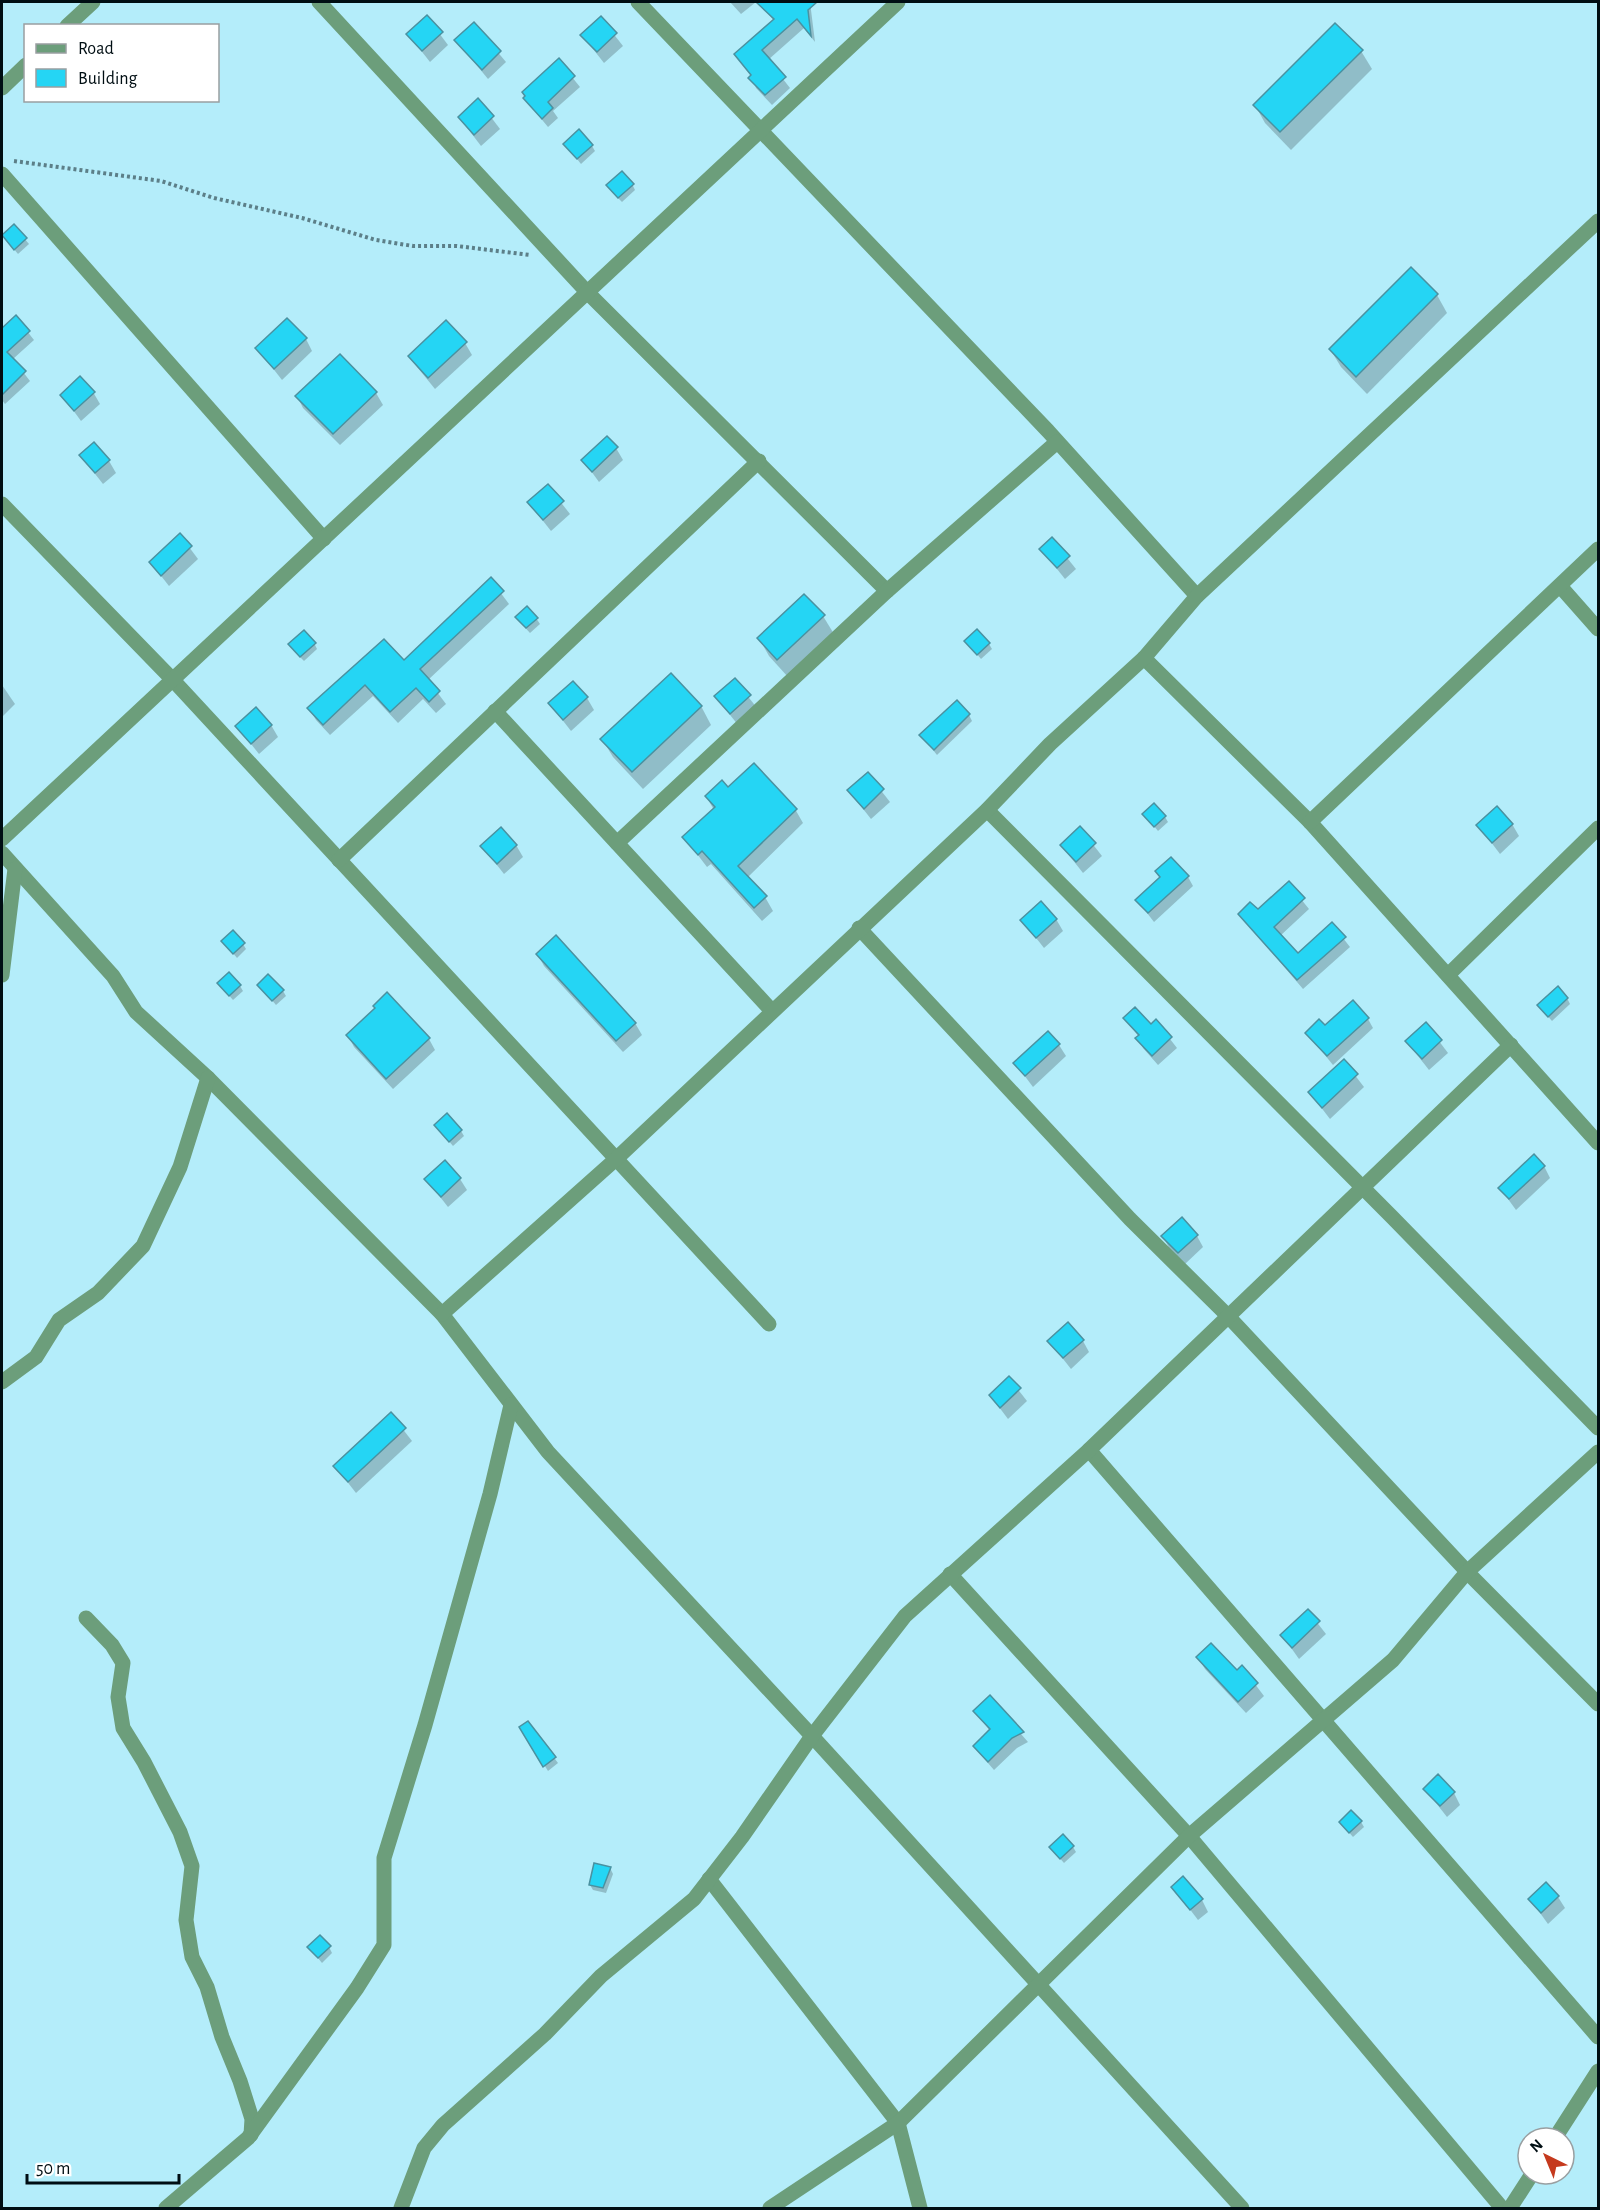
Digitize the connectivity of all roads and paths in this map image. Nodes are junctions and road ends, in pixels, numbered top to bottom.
1 (93, 2) edge
2 (319, 2) edge
3 (638, 2) edge
4 (898, 2) edge
5 (69, 24) edge
6 (24, 67) edge
7 (2, 88) edge
8 (760, 130) junction
9 (12, 160) dead end
10 (2, 174) edge
11 (1599, 221) edge
12 (531, 255) dead end
13 (587, 292) junction
14 (1057, 442) junction
15 (759, 461) junction
16 (2, 504) edge
17 (324, 538) junction
18 (1599, 549) edge
19 (1560, 586) junction
20 (887, 591) junction
21 (1197, 596) junction
22 (1599, 629) edge
23 (1144, 658) junction
24 (172, 679) junction
25 (495, 711) junction
26 (987, 810) junction
27 (1310, 822) junction
28 (1599, 828) edge
29 (2, 839) edge
30 (617, 843) junction
31 (2, 853) edge
32 (339, 860) junction
33 (15, 869) junction
34 (859, 928) junction
35 (2, 975) edge
36 (1448, 975) junction
37 (772, 1011) junction
38 (1510, 1045) junction
39 (208, 1078) junction
40 (1593, 1125) edge
41 (1599, 1143) edge
42 (616, 1159) junction
43 (1362, 1186) junction
44 (442, 1314) junction
45 (1227, 1315) junction
46 (769, 1324) dead end
47 (2, 1382) edge
48 (511, 1405) junction
49 (1599, 1428) edge
50 (1089, 1450) junction
51 (1599, 1452) edge
52 (1467, 1572) junction
53 (950, 1574) junction
54 (86, 1618) dead end
55 (1599, 1704) edge
56 (1325, 1720) junction
57 (812, 1736) junction
58 (1189, 1836) junction
59 (709, 1879) junction
60 (1039, 1987) junction
61 (1599, 2037) edge
62 (1599, 2071) edge
63 (898, 2123) junction
64 (1563, 2126) edge
65 (251, 2135) junction
66 (1524, 2186) edge
67 (166, 2208) edge
68 (401, 2208) edge
69 (770, 2208) edge
70 (920, 2208) edge
71 (1242, 2208) edge
72 (1502, 2208) edge
73 (1510, 2208) edge

1 - 5 street
2 - 13 street
3 - 8 street
4 - 8 street
6 - 7 street
8 - 13 street
8 - 14 street
9 - 12 path
10 - 17 street
11 - 21 street
13 - 15 street
13 - 17 street
14 - 20 street
14 - 21 street
15 - 20 street
15 - 25 street
16 - 24 street
17 - 24 street
18 - 19 street
19 - 22 street
19 - 27 street
20 - 30 street
21 - 23 street
23 - 26 street
23 - 27 street
24 - 29 street
24 - 32 street
25 - 30 street
25 - 32 street
26 - 34 street
26 - 43 street
27 - 36 street
28 - 36 street
30 - 37 street
31 - 33 street
32 - 42 street
33 - 35 street
33 - 39 street
34 - 37 street
34 - 45 street
36 - 38 street
37 - 42 street
38 - 40 street
38 - 43 street
39 - 44 street
39 - 47 street
40 - 41 street
42 - 44 street
42 - 46 street
43 - 45 street
43 - 49 street
44 - 48 street
45 - 50 street
45 - 52 street
48 - 57 street
48 - 65 street
50 - 53 street
50 - 56 street
51 - 52 street
52 - 55 street
52 - 56 street
53 - 57 street
53 - 58 street
54 - 65 street
56 - 58 street
56 - 61 street
57 - 59 street
57 - 60 street
58 - 60 street
58 - 72 street
59 - 63 street
59 - 68 street
60 - 63 street
60 - 71 street
62 - 64 street
63 - 69 street
63 - 70 street
65 - 67 street
66 - 73 street

